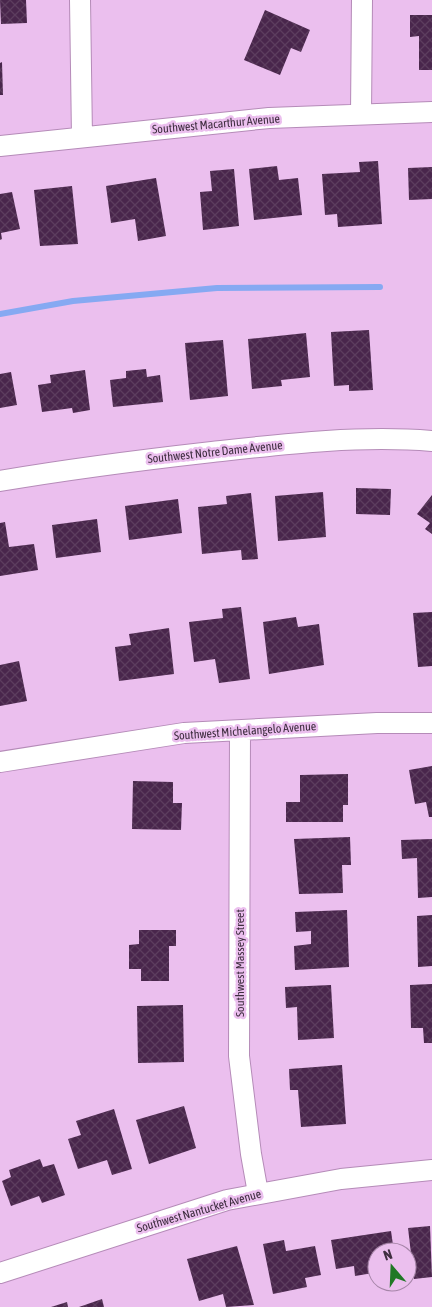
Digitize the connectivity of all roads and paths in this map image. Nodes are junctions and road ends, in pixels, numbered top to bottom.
1 (80, 0) edge
2 (362, 0) edge
3 (432, 112) edge
4 (361, 114) junction
5 (82, 137) junction
6 (0, 146) edge
7 (432, 441) edge
8 (0, 481) edge
9 (432, 723) edge
10 (240, 732) junction
11 (0, 762) edge
12 (432, 1170) edge
13 (258, 1193) junction
14 (0, 1273) edge

1 - 5 street
2 - 4 street
3 - 4 street, Southwest Macarthur Avenue
4 - 5 street, Southwest Macarthur Avenue
5 - 6 street, Southwest Macarthur Avenue
7 - 8 street, Southwest Notre Dame Avenue
9 - 10 street, Southwest Michelangelo Avenue
10 - 11 street, Southwest Michelangelo Avenue
10 - 13 street, Southwest Massey Street
12 - 13 street, Southwest Nantucket Avenue
13 - 14 street, Southwest Nantucket Avenue

